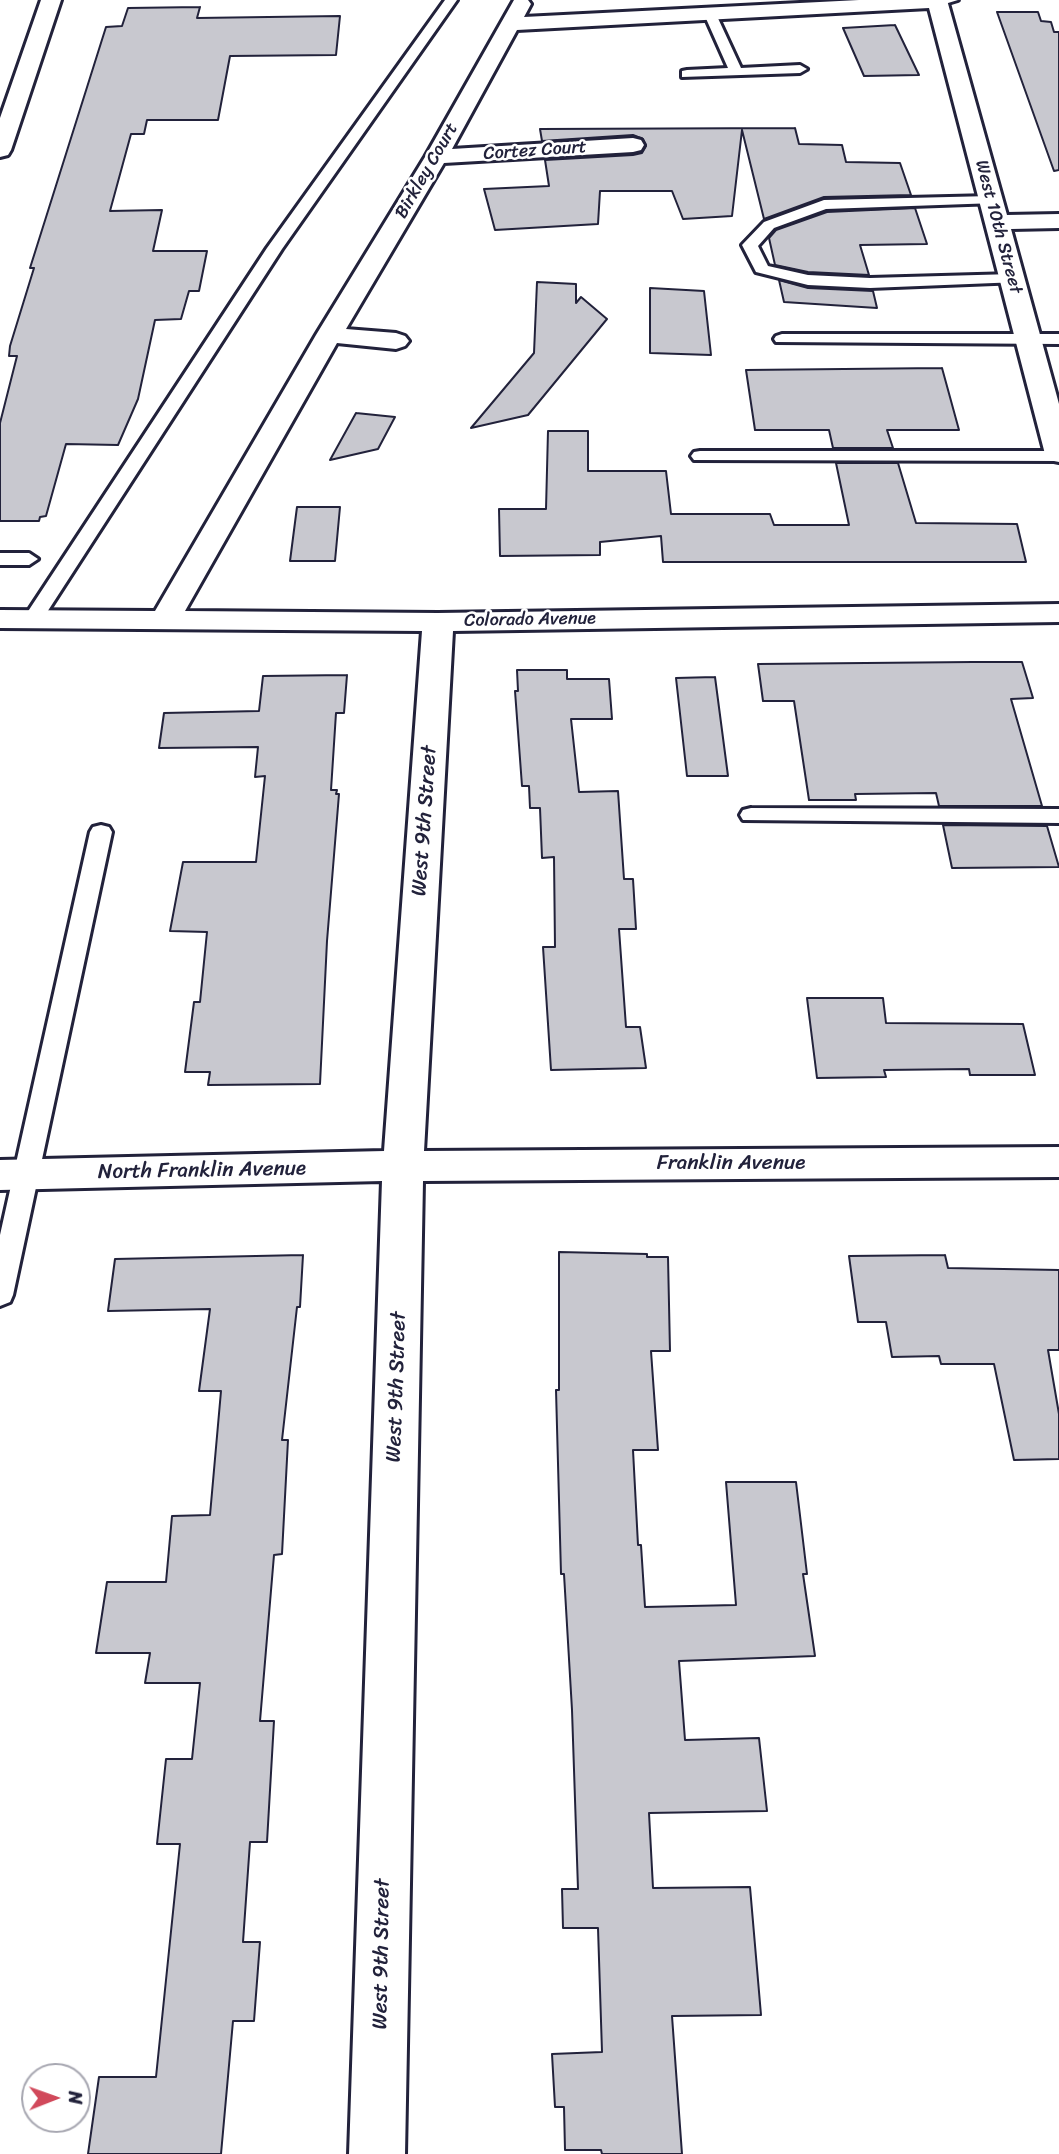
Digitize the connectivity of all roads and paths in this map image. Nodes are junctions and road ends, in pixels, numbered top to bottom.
1 (51, 0) edge
2 (451, 0) edge
3 (942, 1) edge
4 (517, 9) edge
5 (710, 14) junction
6 (800, 69) dead end
7 (736, 72) junction
8 (687, 74) dead end
9 (11, 91) edge
10 (633, 145) dead end
11 (0, 150) edge
12 (436, 157) junction
13 (994, 211) junction
14 (1059, 221) edge
15 (1013, 279) junction
16 (329, 335) junction
17 (782, 339) dead end
18 (1028, 339) junction
19 (1059, 339) edge
20 (396, 341) dead end
21 (1059, 455) edge
22 (700, 456) dead end
23 (0, 559) edge
24 (29, 559) dead end
25 (1059, 613) edge
26 (0, 619) edge
27 (33, 620) junction
28 (165, 620) junction
29 (438, 622) junction
30 (751, 815) dead end
31 (1059, 816) edge
32 (101, 832) dead end
33 (1059, 1162) edge
34 (403, 1166) junction
35 (12, 1175) edge
36 (0, 1295) edge
37 (377, 2154) edge

1 - 9 street
2 - 27 lane
3 - 5 street
3 - 13 street, West 10th Street
4 - 5 street
4 - 12 street, Birkley Court
5 - 7 lane
6 - 7 lane
7 - 8 lane
9 - 11 street
10 - 12 street, Cortez Court
12 - 16 street, Birkley Court
13 - 14 street
13 - 15 street, West 10th Street
13 - 15 lane
15 - 18 street, West 10th Street
16 - 20 street
16 - 28 street, Birkley Court
17 - 18 lane
18 - 19 lane
18 - 21 street, West 10th Street
21 - 22 lane
23 - 24 lane
25 - 29 street, Colorado Avenue
26 - 27 street, Colorado Avenue
27 - 28 street, Colorado Avenue
28 - 29 street, Colorado Avenue
29 - 34 street, West 9th Street
30 - 31 lane
32 - 35 lane
33 - 34 street, Franklin Avenue
34 - 35 street, North Franklin Avenue
34 - 37 street, West 9th Street
35 - 36 lane

